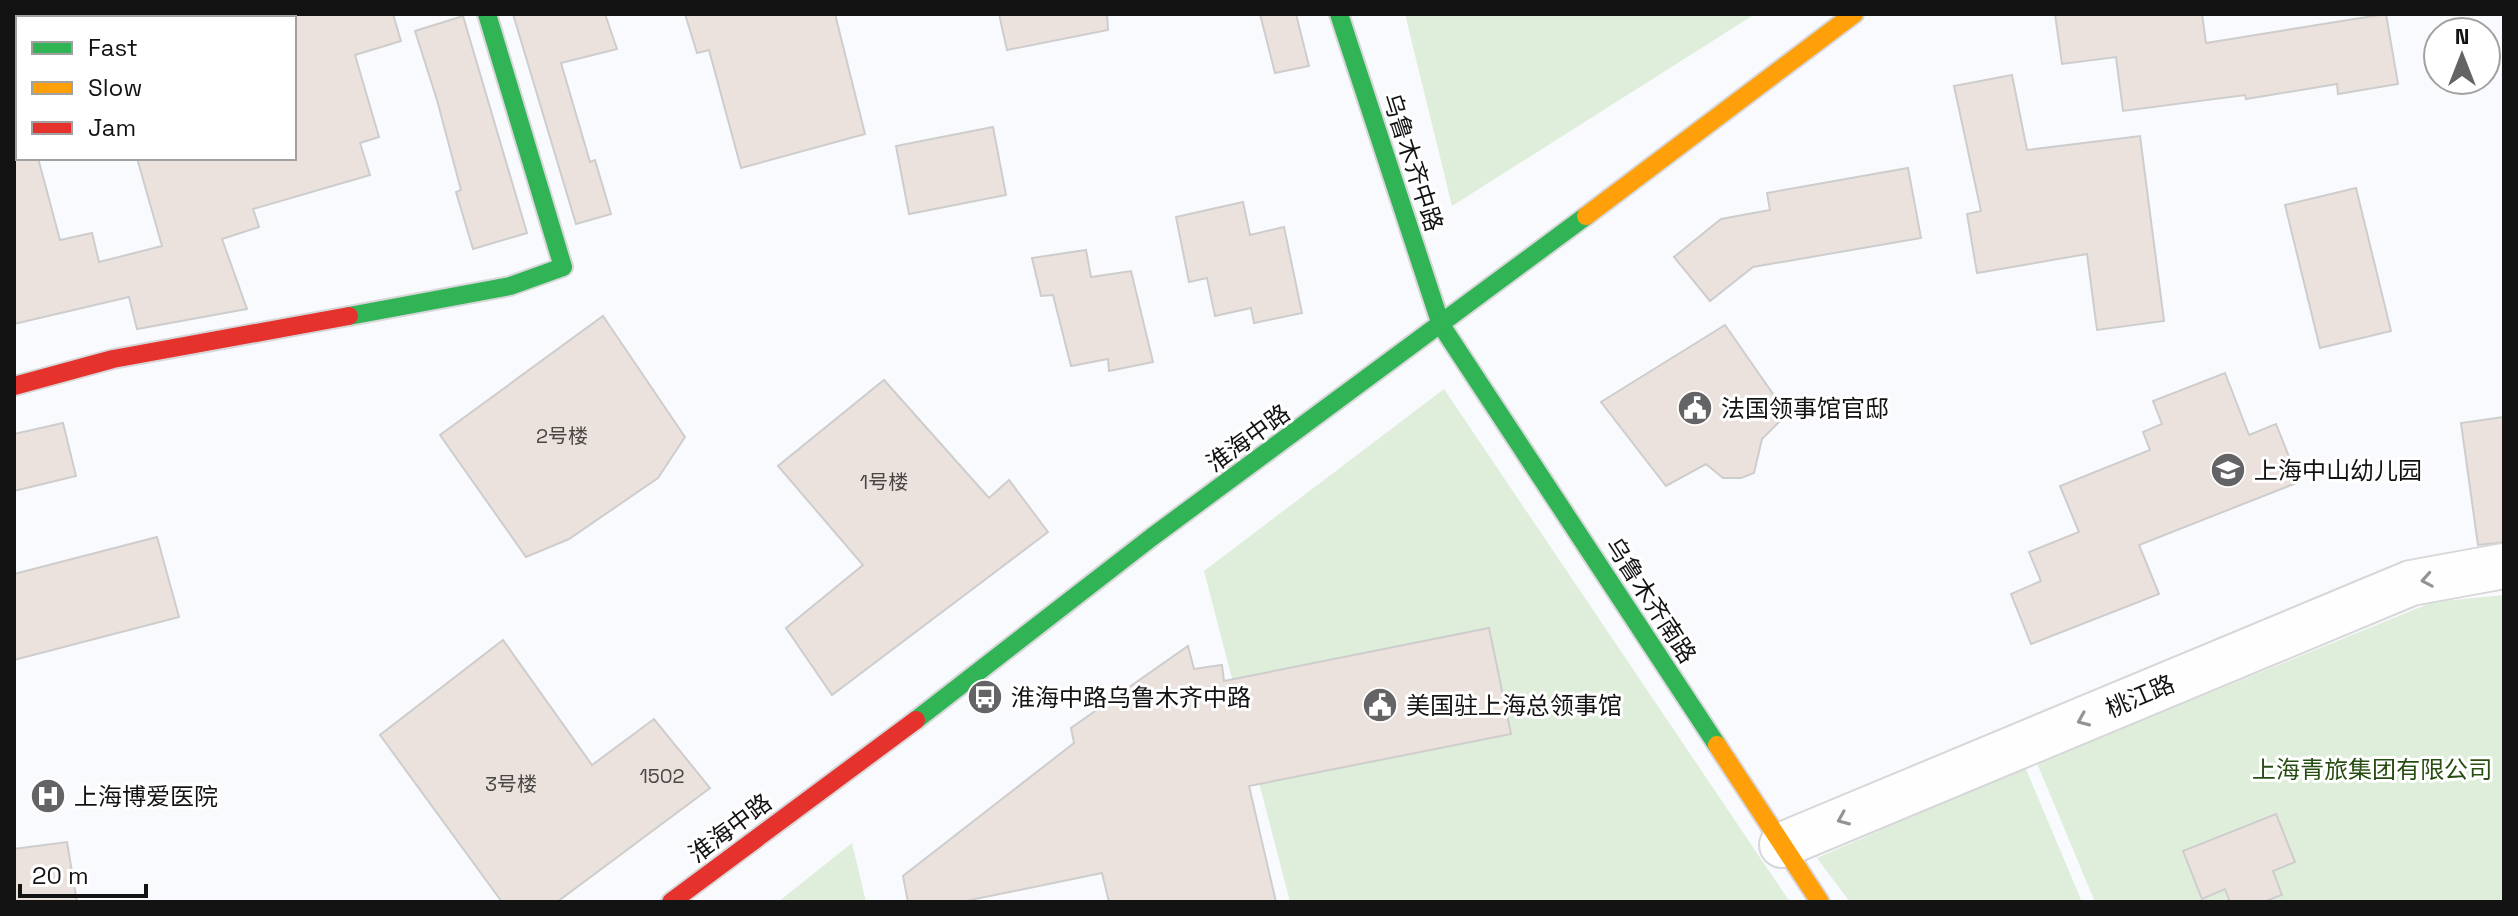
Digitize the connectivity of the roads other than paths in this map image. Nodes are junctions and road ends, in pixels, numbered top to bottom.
1 (487, 14) edge
2 (1339, 14) edge
3 (1854, 14) edge
4 (1441, 325) junction
5 (14, 386) edge
6 (2504, 566) edge
7 (1782, 845) junction
8 (671, 902) edge
9 (1820, 902) edge

1 - 5 street
2 - 4 street, 乌鲁木齐中路
3 - 4 street, 淮海中路
4 - 7 street, 乌鲁木齐南路
4 - 8 street, 淮海中路
6 -> 7 street, 桃江路
7 - 9 street, 乌鲁木齐南路

